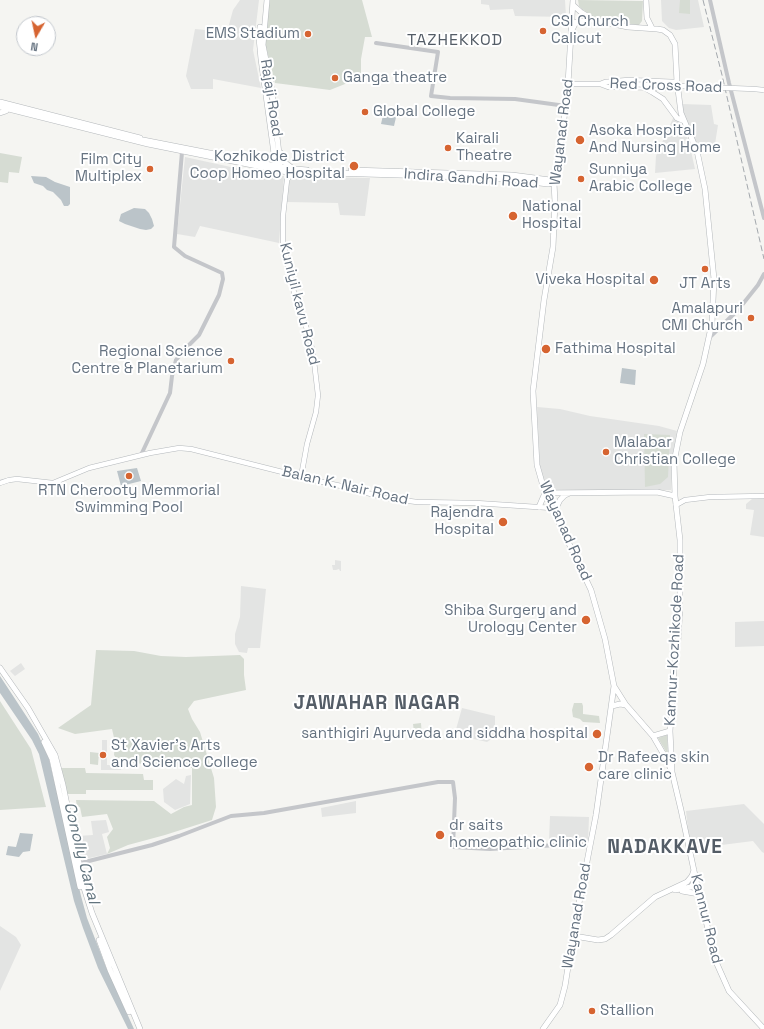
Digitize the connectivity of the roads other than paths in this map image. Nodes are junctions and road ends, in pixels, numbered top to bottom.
1 (264, 0) edge
2 (267, 0) edge
3 (646, 0) edge
4 (710, 0) edge
5 (573, 2) edge
6 (646, 11) junction
7 (594, 20) junction
8 (636, 28) junction
9 (652, 28) junction
10 (571, 31) junction
11 (376, 43) dead end
12 (677, 82) junction
13 (568, 84) junction
14 (600, 84) junction
15 (643, 87) junction
16 (678, 88) junction
17 (764, 90) edge
18 (0, 102) edge
19 (566, 106) junction
20 (0, 110) edge
21 (684, 120) junction
22 (275, 140) junction
23 (148, 142) junction
24 (182, 152) junction
25 (258, 162) junction
26 (278, 168) junction
27 (293, 171) junction
28 (554, 183) junction
29 (764, 218) edge
30 (764, 274) edge
31 (710, 337) junction
32 (141, 456) junction
33 (301, 476) junction
34 (0, 483) edge
35 (545, 493) junction
36 (571, 493) junction
37 (675, 496) junction
38 (764, 496) edge
39 (685, 500) junction
40 (676, 505) junction
41 (539, 507) junction
42 (553, 510) junction
43 (0, 669) edge
44 (614, 686) junction
45 (626, 705) junction
46 (612, 706) junction
47 (670, 731) junction
48 (653, 736) junction
49 (672, 772) junction
50 (591, 844) junction
51 (77, 864) junction
52 (694, 872) junction
53 (672, 890) junction
54 (699, 894) junction
55 (574, 929) junction
56 (580, 937) junction
57 (572, 941) junction
58 (137, 1029) edge
59 (140, 1029) edge
60 (543, 1029) edge
61 (764, 1029) edge

1 - 22 main road
2 - 22 main road, Rajaji Road
3 - 6 main road
4 - 29 street
5 - 7 main road
5 - 10 main road, Wayanad Road
6 - 8 main road
6 - 9 main road
7 - 8 main road
7 - 10 main road
8 - 9 main road
9 - 12 main road, Kannur-Kozhikode Road
10 - 13 main road, Wayanad Road
11 - 19 street
12 - 14 main road
12 - 16 main road, Kannur-Kozhikode Road
13 - 14 main road, Red Cross Road
13 - 19 main road, Wayanad Road
14 - 15 main road
14 - 17 main road, Red Cross Road, bridge
15 - 16 main road
15 - 21 main road
16 - 21 main road, Kannur-Kozhikode Road
18 - 23 main road
19 - 28 main road, Wayanad Road
20 - 23 main road, Indira Gandhi Road
20 - 23 main road
21 - 31 main road, Kannur-Kozhikode Road
22 - 25 main road
22 - 26 main road, Rajaji Road
22 - 27 main road
23 - 24 main road, Indira Gandhi Road
23 - 25 main road, Indira Gandhi Road
24 - 26 main road, Indira Gandhi Road
24 - 32 street
25 - 26 main road, Indira Gandhi Road
26 - 27 main road, Indira Gandhi Road
27 - 28 main road, Indira Gandhi Road
27 - 33 main road, Kuniyil kavu Road
28 - 35 main road, Wayanad Road
30 - 31 street
31 - 37 main road, Kannur-Kozhikode Road
32 - 33 main road, Balan K. Nair Road
32 - 34 main road, Balan K. Nair Road
33 - 41 main road, Balan K. Nair Road
35 - 36 main road
35 - 41 main road
35 - 42 main road, Wayanad Road
36 - 37 main road
36 - 42 main road
37 - 39 main road
37 - 40 main road, Kannur-Kozhikode Road
38 - 39 main road
39 - 40 main road
40 - 47 main road, Kannur-Kozhikode Road
41 - 42 main road, Balan K. Nair Road
42 - 44 main road, Wayanad Road
43 - 51 main road
44 - 45 main road
44 - 46 main road, Wayanad Road
45 - 46 main road
45 - 48 main road
46 - 50 main road, Wayanad Road
47 - 48 main road
47 - 49 main road, Kannur-Kozhikode Road
48 - 49 main road
49 - 52 main road, Kannur Road
50 - 51 street
50 - 55 main road, Wayanad Road
51 - 58 main road
51 - 59 main road
52 - 53 main road
52 - 54 main road, Kannur Road
53 - 54 main road
53 - 56 main road
54 - 61 main road, Kannur Road
55 - 56 main road
55 - 57 main road, Wayanad Road
56 - 57 main road
57 - 60 main road, Wayanad Road

